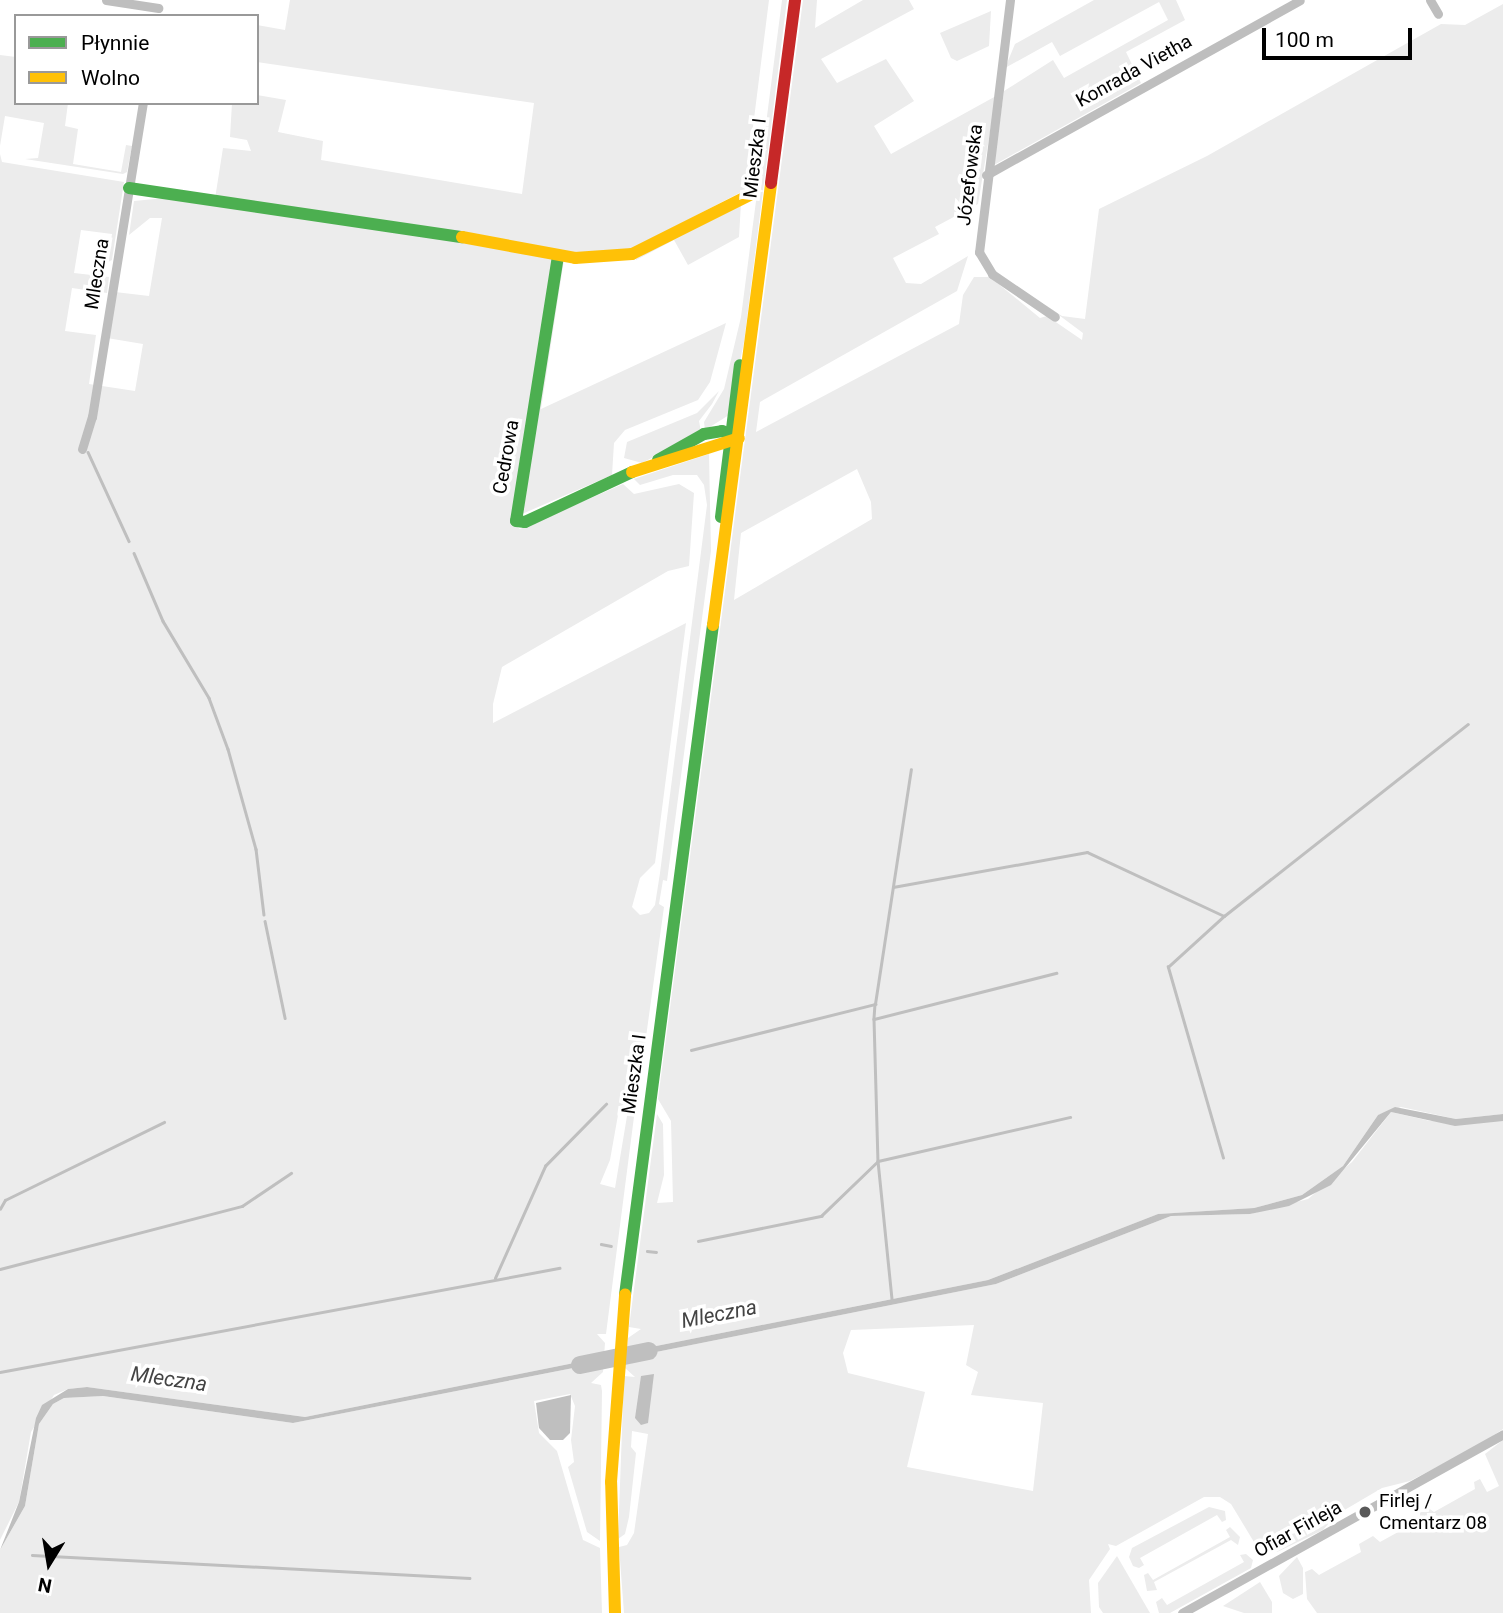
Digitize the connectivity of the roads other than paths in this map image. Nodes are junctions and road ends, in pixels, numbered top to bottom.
1 (106, 0) edge
2 (795, 0) edge
3 (1300, 0) edge
4 (1430, 0) edge
5 (1012, 1) edge
6 (158, 8) edge
7 (1438, 14) dead end
8 (143, 105) edge
9 (986, 175) junction
10 (129, 188) junction
11 (750, 194) dead end
12 (558, 256) junction
13 (1055, 317) dead end
14 (733, 438) junction
15 (714, 448) junction
16 (82, 449) dead end
17 (726, 461) junction
18 (648, 467) junction
19 (720, 564) junction
20 (1503, 1434) edge
21 (616, 1613) edge
22 (1182, 1613) edge

1 - 6 street
2 - 14 street, Mieszka I
3 - 9 street, Konrada Vietha
4 - 7 street
5 - 9 street, Józefowska
8 - 10 street, Mleczna
9 - 13 street, Józefowska
10 - 12 street
10 - 16 street, Mleczna
11 - 12 street
12 - 18 street, Cedrowa
14 - 15 street, Cedrowa
14 - 17 street, Mieszka I
14 - 18 street, Cedrowa
14 - 19 street, Mieszka I
15 - 17 street
15 - 18 street, Cedrowa
17 - 19 street, Mieszka I
19 - 21 street, Mieszka I
20 - 22 street, Ofiar Firleja

